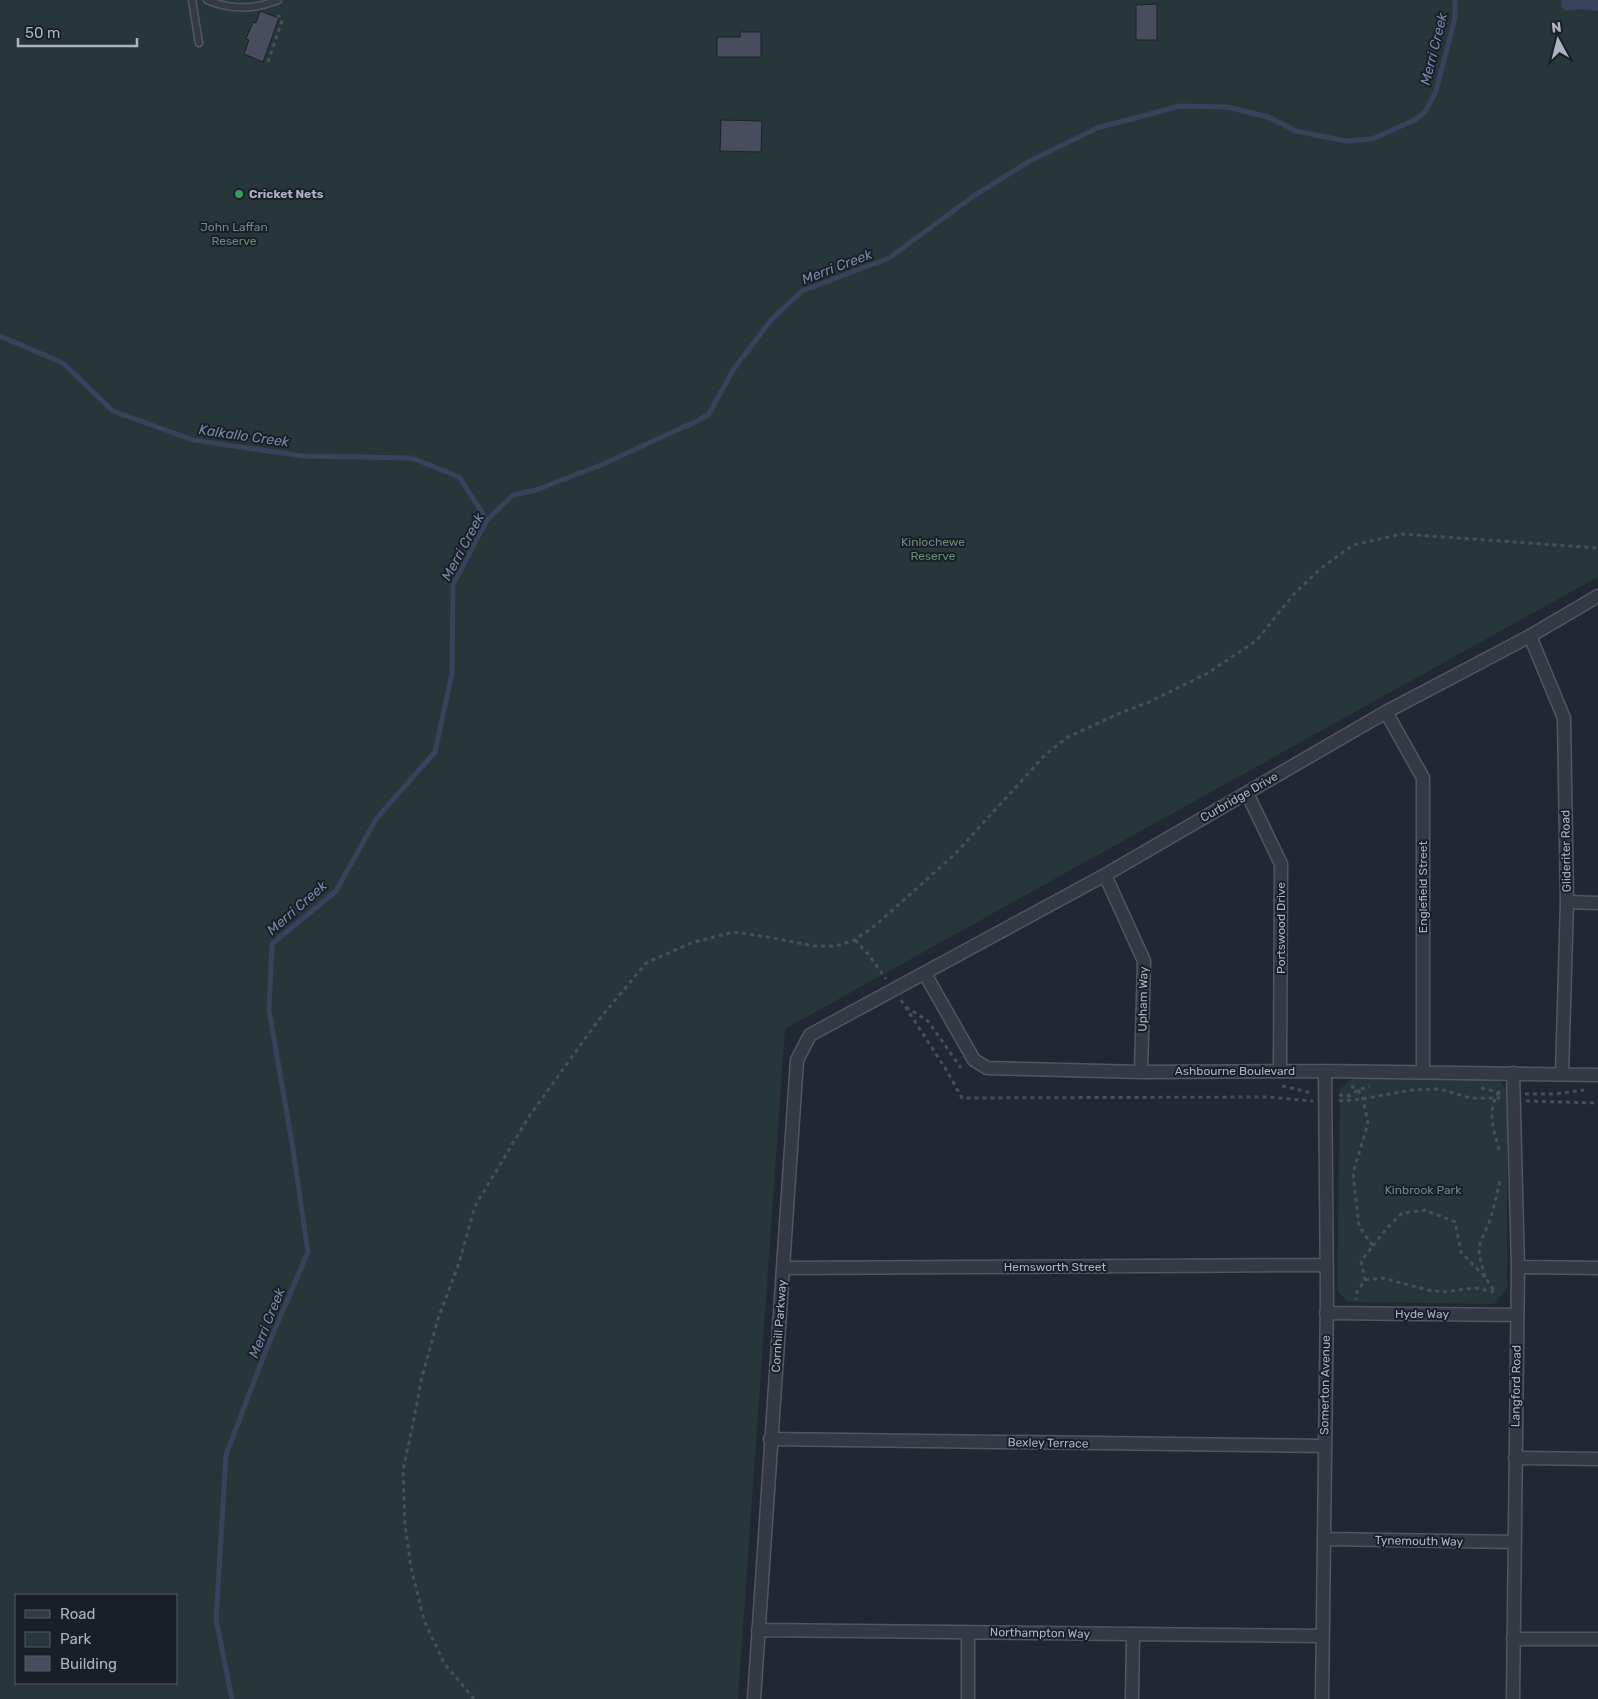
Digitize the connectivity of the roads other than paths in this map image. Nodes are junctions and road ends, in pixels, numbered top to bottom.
1 (192, 0) edge
2 (207, 0) edge
3 (278, 0) edge
4 (199, 43) dead end
5 (1598, 596) edge
6 (1530, 636) junction
7 (1386, 712) junction
8 (1247, 793) junction
9 (1105, 874) junction
10 (1567, 902) junction
11 (1598, 903) edge
12 (925, 974) junction
13 (880, 997) joint
14 (1280, 1071) junction
15 (1325, 1071) junction
16 (1141, 1072) junction
17 (1423, 1072) junction
18 (1513, 1073) junction
19 (1562, 1074) junction
20 (1598, 1075) edge
21 (1327, 1266) junction
22 (1518, 1267) junction
23 (783, 1268) junction
24 (1598, 1268) edge
25 (1326, 1313) junction
26 (1517, 1315) junction
27 (770, 1439) junction
28 (1324, 1446) junction
29 (1515, 1458) junction
30 (1598, 1459) edge
31 (1324, 1539) junction
32 (1514, 1542) junction
33 (758, 1630) junction
34 (968, 1632) junction
35 (1132, 1634) junction
36 (1322, 1636) junction
37 (1513, 1639) junction
38 (1598, 1639) edge
39 (754, 1699) edge
40 (968, 1699) edge
41 (1132, 1699) edge
42 (1322, 1699) edge
43 (1513, 1699) edge

1 - 4 lane
2 - 3 lane
5 - 6 street, Curbridge Drive
6 - 7 street, Curbridge Drive
6 - 10 street, Glideriter Road
7 - 8 street, Curbridge Drive
7 - 17 street, Englefield Street
8 - 9 street, Curbridge Drive
8 - 14 street, Portswood Drive
9 - 12 street, Curbridge Drive
9 - 16 street, Upham Way
10 - 11 street
10 - 19 street, Glideriter Road
12 - 13 street, Curbridge Drive
12 - 16 street, Ashbourne Boulevard
13 - 23 street, Cornhill Parkway
14 - 15 street, Ashbourne Boulevard
14 - 16 street, Ashbourne Boulevard
15 - 17 street, Ashbourne Boulevard
15 - 21 street, Somerton Avenue
17 - 18 street, Ashbourne Boulevard
18 - 19 street, Ashbourne Boulevard
18 - 22 street, Langford Road
19 - 20 street, Ashbourne Boulevard
21 - 23 street, Hemsworth Street
21 - 25 street, Somerton Avenue
22 - 24 street
22 - 26 street, Langford Road
23 - 27 street, Cornhill Parkway
25 - 26 street, Hyde Way
25 - 28 street, Somerton Avenue
26 - 29 street, Langford Road
27 - 28 street, Bexley Terrace
27 - 33 street, Cornhill Parkway
28 - 31 street, Somerton Avenue
29 - 30 street
29 - 32 street, Langford Road
31 - 32 street, Tynemouth Way
31 - 36 street, Somerton Avenue
32 - 37 street, Langford Road
33 - 34 street, Northampton Way
33 - 39 street, Cornhill Parkway
34 - 35 street, Northampton Way
34 - 40 street
35 - 36 street, Northampton Way
35 - 41 street
36 - 42 street, Somerton Avenue
37 - 38 street
37 - 43 street, Langford Road

